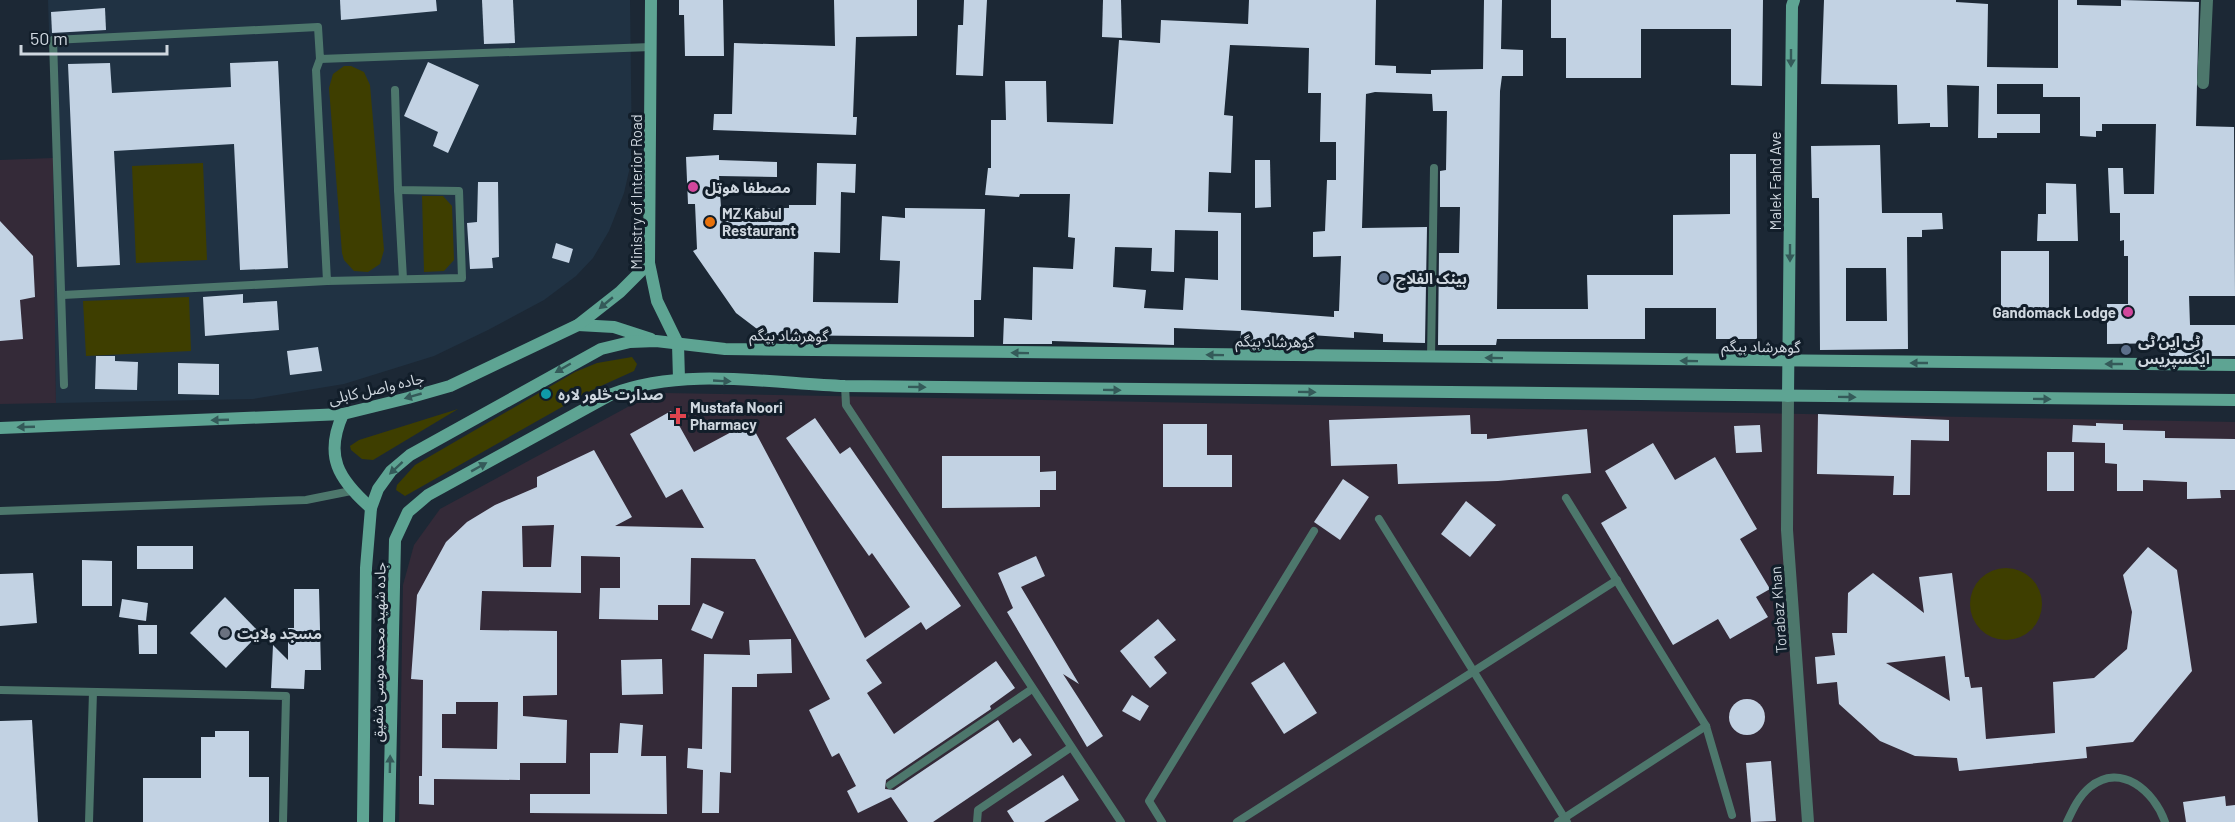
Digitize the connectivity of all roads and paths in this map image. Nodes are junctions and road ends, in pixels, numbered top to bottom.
1 (651, 0) edge
2 (2207, 0) edge
3 (1791, 2) edge
4 (651, 47) junction
5 (320, 59) junction
6 (2204, 83) dead end
7 (395, 90) dead end
8 (1434, 168) dead end
9 (398, 190) junction
10 (649, 263) junction
11 (403, 279) junction
12 (327, 281) junction
13 (63, 295) junction
14 (579, 325) junction
15 (660, 342) junction
16 (678, 344) junction
17 (1431, 358) junction
18 (1789, 362) junction
19 (2235, 365) edge
20 (679, 379) junction
21 (64, 385) dead end
22 (845, 386) junction
23 (1788, 396) junction
24 (2235, 400) edge
25 (343, 414) junction
26 (0, 428) edge
27 (351, 491) junction
28 (1566, 498) dead end
29 (371, 508) junction
30 (0, 511) edge
31 (1379, 519) dead end
32 (1314, 531) dead end
33 (1617, 580) junction
34 (1475, 671) junction
35 (1032, 689) junction
36 (0, 690) edge
37 (93, 692) junction
38 (1706, 726) junction
39 (1070, 748) junction
40 (891, 785) dead end
41 (1732, 815) dead end
42 (1563, 821) edge
43 (89, 822) edge
44 (283, 822) edge
45 (363, 822) edge
46 (389, 822) edge
47 (977, 822) edge
48 (1121, 822) edge
49 (1162, 822) edge
50 (1237, 822) edge
51 (1808, 822) edge
52 (2067, 822) edge
53 (2165, 822) edge

1 - 4 main road, Ministry of Interior Road
2 - 6 street
3 -> 18 main road, Malek Fahd Ave
4 - 5 lane
4 - 10 main road, Ministry of Interior Road
5 - 12 lane
5 - 13 lane
7 - 9 lane
8 - 17 lane
9 - 11 lane
9 - 11 lane
10 -> 14 main road, جاده واصل کابلی
10 - 16 main road, Ministry of Interior Road
11 - 12 lane
12 - 13 lane
13 - 21 lane
14 - 15 main road
14 -> 25 main road, جاده واصل کابلی
15 - 16 main road, گوهرشاد بیگم
15 -> 29 main road, گوهرشاد بیگم
17 -> 16 main road, گوهرشاد بیگم
16 - 20 main road, Ministry of Interior Road
18 -> 17 main road, گوهرشاد بیگم
19 -> 18 main road, گوهرشاد بیگم
18 - 23 main road, Malek Fahd Ave
20 -> 22 main road
46 -> 20 main road, جاده شهید محمد موسی شفیق
22 -> 23 main road
22 - 35 lane
23 -> 24 main road
23 - 51 street, Torabaz Khan
25 -> 26 main road, جاده واصل کابلی
25 - 27 main road
27 - 29 main road
27 - 30 lane
28 - 33 lane
29 - 45 main road, جاده شهید محمد موسی شفیق
31 - 34 lane
32 - 49 lane
33 - 34 lane
33 - 38 lane
34 - 42 lane
34 - 50 lane
35 - 39 lane
35 - 40 lane
36 - 37 lane
37 - 43 lane
37 - 44 lane
38 - 41 lane
38 - 42 lane
39 - 47 lane
39 - 48 lane
52 - 53 lane

